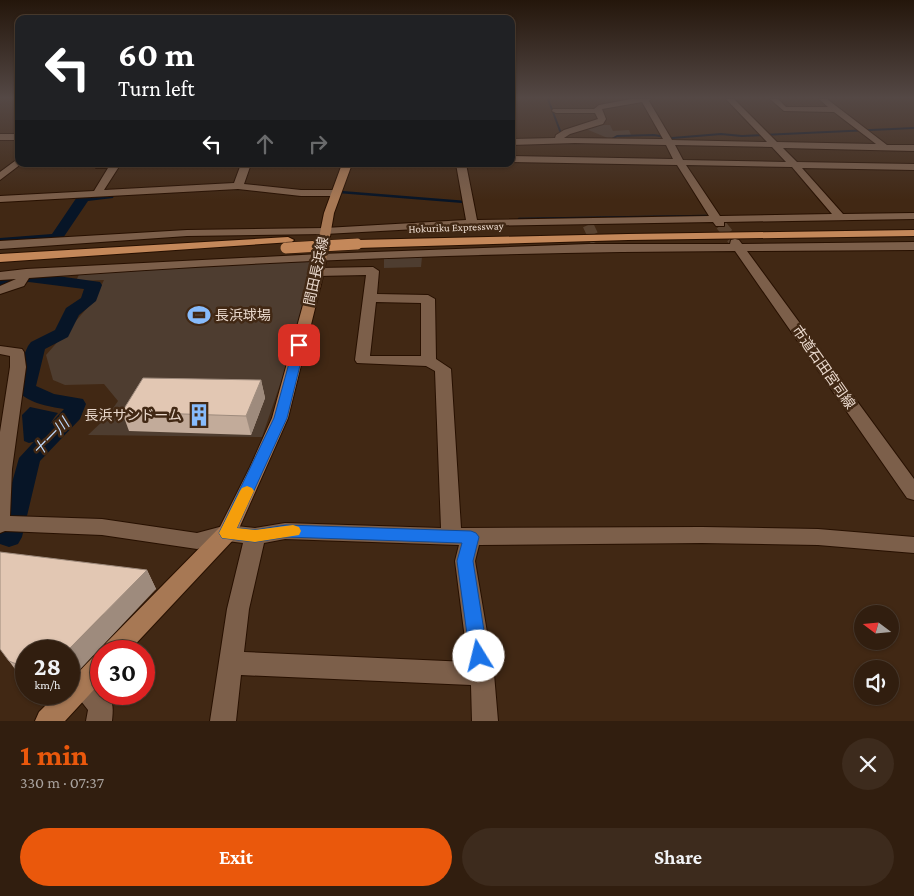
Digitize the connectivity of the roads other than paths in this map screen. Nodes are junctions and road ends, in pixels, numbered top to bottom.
1 (566, 133) edge
2 (663, 133) edge
3 (762, 133) edge
4 (866, 133) edge
5 (0, 137) edge
6 (15, 137) edge
7 (667, 139) junction
8 (556, 140) junction
9 (515, 142) edge
10 (775, 145) junction
11 (886, 148) junction
12 (914, 148) edge
13 (515, 159) edge
14 (680, 163) junction
15 (15, 164) edge
16 (795, 165) junction
17 (114, 167) edge
18 (245, 167) edge
19 (346, 167) edge
20 (462, 167) edge
21 (914, 167) edge
22 (0, 177) edge
23 (238, 186) junction
24 (97, 194) junction
25 (336, 194) junction
26 (0, 199) edge
27 (914, 216) edge
28 (840, 217) junction
29 (718, 222) junction
30 (472, 223) junction
31 (914, 226) edge
32 (325, 231) junction
33 (914, 233) edge
34 (358, 241) junction
35 (287, 244) junction
36 (737, 244) junction
37 (0, 245) edge
38 (914, 246) edge
39 (0, 258) edge
40 (0, 265) edge
41 (320, 265) junction
42 (0, 276) edge
43 (24, 276) junction
44 (0, 290) edge
45 (371, 298) junction
46 (0, 350) edge
47 (429, 361) junction
48 (7, 384) edge
49 (5, 424) edge
50 (2, 469) edge
51 (914, 493) edge
52 (0, 523) edge
53 (227, 533) junction
54 (255, 536) junction
55 (461, 536) junction
56 (914, 545) edge
57 (125, 640) edge
58 (231, 663) junction
59 (482, 674) junction
60 (90, 676) edge
61 (80, 687) edge
62 (80, 693) edge
63 (63, 705) edge
64 (48, 721) edge
65 (99, 721) edge
66 (223, 721) edge
67 (485, 721) edge

1 - 8 street
2 - 7 street
3 - 10 street
4 - 11 street
5 - 6 street
7 - 8 street
7 - 10 street
7 - 14 street
8 - 9 street
10 - 11 street
10 - 16 street
11 - 12 street
13 - 14 street
14 - 16 street
14 - 29 street
15 - 22 street
16 - 21 street
16 - 28 street
17 - 24 street
18 - 23 street
19 - 25 main road, 間田長浜線
20 - 30 street
23 - 24 street
23 - 25 street
24 - 26 street
25 - 32 main road, 間田長浜線
27 - 28 street
28 - 29 street
29 - 30 street
30 - 32 street
31 - 34 highway, Hokuriku Expressway
32 - 37 street
32 - 41 main road, 間田長浜線
33 - 34 highway, Hokuriku Expressway
34 - 35 highway, Hokuriku Expressway, bridge
35 - 39 highway, Hokuriku Expressway
35 - 40 highway, Hokuriku Expressway
36 - 38 street
36 - 41 street
36 - 51 street, 市道石田宮司線
41 - 43 street
41 - 45 street
41 - 53 main road, 間田長浜線
42 - 43 street
43 - 44 street
45 - 47 street
45 - 47 street
46 - 48 street
47 - 55 street
48 - 49 street
49 - 50 street
50 - 52 street
52 - 53 street
53 - 54 street
53 - 57 main road, 間田長浜線
54 - 55 street
54 - 58 street
55 - 56 street
55 - 59 street
58 - 59 street
58 - 66 street
59 - 67 street
60 - 61 main road
62 - 65 street
63 - 64 main road

